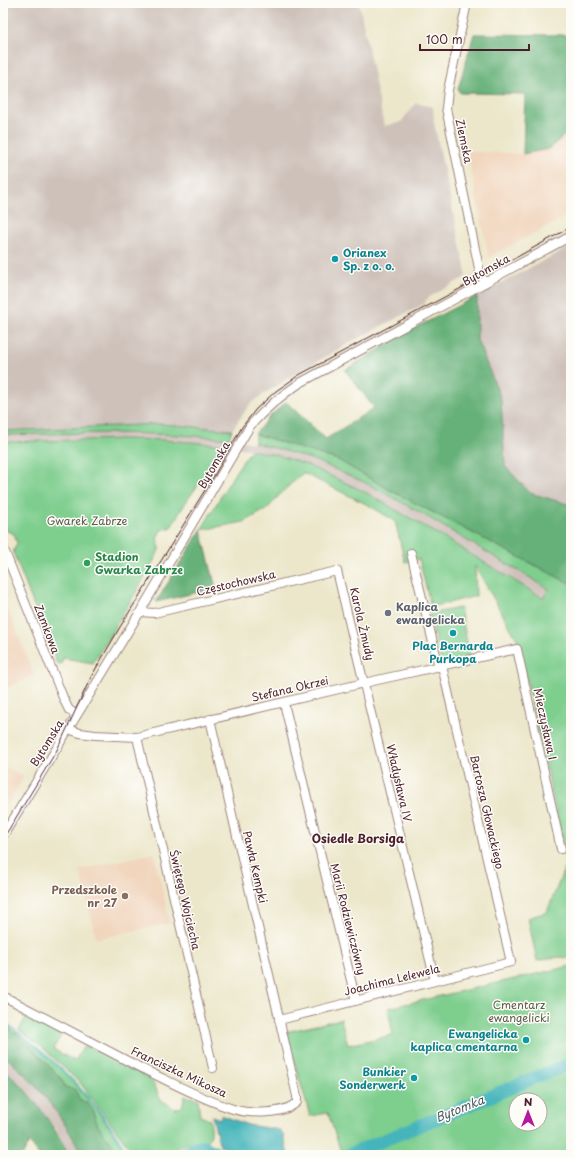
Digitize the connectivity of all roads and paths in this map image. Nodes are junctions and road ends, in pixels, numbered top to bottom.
1 (467, 3) edge
2 (571, 236) edge
3 (485, 283) junction
4 (3, 547) edge
5 (412, 553) dead end
6 (337, 571) joint
7 (140, 612) junction
8 (517, 650) joint
9 (440, 667) junction
10 (364, 683) junction
11 (284, 703) junction
12 (77, 715) junction
13 (210, 719) junction
14 (68, 729) junction
15 (137, 737) junction
16 (3, 836) edge
17 (561, 849) dead end
18 (511, 962) joint
19 (434, 981) junction
20 (3, 996) edge
21 (356, 1001) junction
22 (279, 1020) junction
23 (213, 1068) dead end

1 - 3 street, Ziemska
2 - 3 street, Bytomska
3 - 7 street, Bytomska
4 - 12 street, Zamkowa
5 - 9 street
6 - 7 street, Częstochowska
6 - 10 street, Karola Żmudy
7 - 12 street, Bytomska
8 - 9 street, Stefana Okrzei
8 - 17 street, Mieczysława I
9 - 10 street, Stefana Okrzei
9 - 18 street, Bartosza Głowackiego
10 - 11 street, Stefana Okrzei
10 - 19 street, Władysława IV
11 - 13 street, Stefana Okrzei
11 - 21 street, Marii Rodziewiczówny
12 - 14 street, Bytomska
13 - 15 street, Stefana Okrzei
13 - 22 street, Pawła Kempki
14 - 15 street, Stefana Okrzei
14 - 16 street, Bytomska
15 - 23 street, Świętego Wojciecha
18 - 19 street, Joachima Lelewela
19 - 21 street, Joachima Lelewela
20 - 22 street, Franciszka Mikosza
21 - 22 street, Joachima Lelewela

